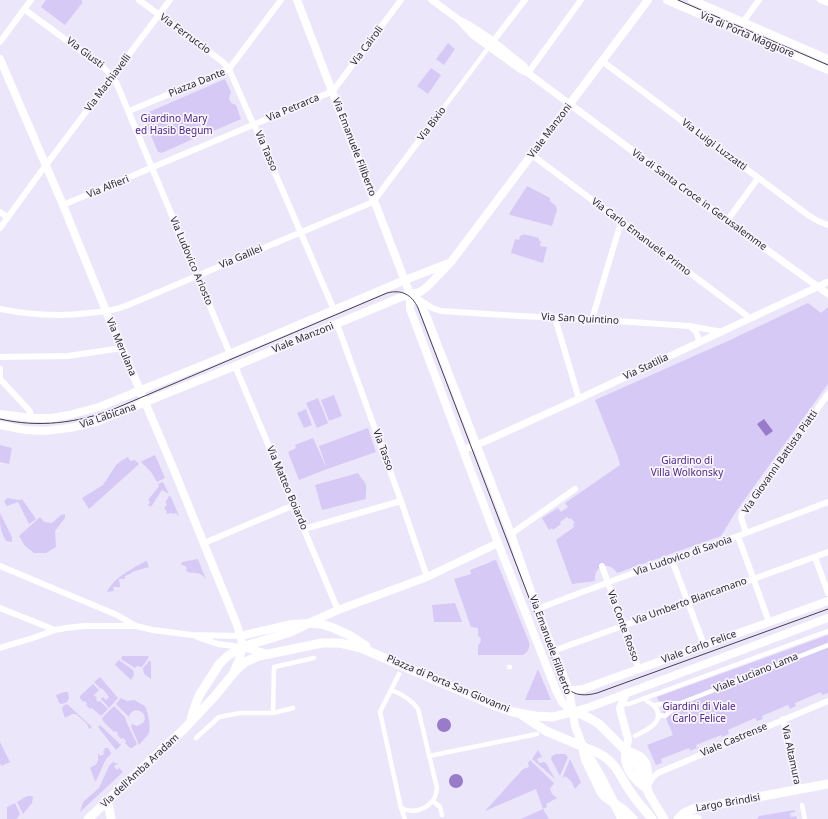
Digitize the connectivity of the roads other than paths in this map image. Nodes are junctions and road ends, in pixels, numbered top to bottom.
1 (31, 0) edge
2 (139, 0) edge
3 (170, 0) edge
4 (281, 0) edge
5 (297, 0) edge
6 (401, 0) edge
7 (432, 0) edge
8 (524, 0) edge
9 (581, 0) edge
10 (648, 0) edge
11 (667, 0) edge
12 (692, 0) edge
13 (759, 0) edge
14 (820, 0) edge
15 (828, 4) edge
16 (24, 9) junction
17 (159, 15) junction
18 (743, 22) junction
19 (0, 42) edge
20 (491, 44) junction
21 (828, 58) edge
22 (0, 59) edge
23 (602, 61) junction
24 (228, 69) junction
25 (828, 70) edge
26 (528, 73) junction
27 (112, 76) junction
28 (333, 91) junction
29 (570, 104) junction
30 (129, 111) junction
31 (254, 125) junction
32 (424, 134) joint
33 (532, 155) junction
34 (45, 165) junction
35 (152, 168) junction
36 (758, 178) junction
37 (375, 201) junction
38 (63, 205) junction
39 (0, 212) edge
40 (8, 218) junction
41 (727, 221) junction
42 (621, 222) junction
43 (828, 225) edge
44 (0, 228) edge
45 (300, 232) junction
46 (451, 262) junction
47 (197, 276) junction
48 (405, 280) junction
49 (828, 282) edge
50 (818, 287) junction
51 (410, 294) junction
52 (828, 294) edge
53 (0, 309) edge
54 (334, 310) junction
55 (438, 310) junction
56 (106, 311) junction
57 (426, 315) junction
58 (555, 318) junction
59 (750, 318) junction
60 (592, 320) junction
61 (337, 324) junction
62 (690, 326) junction
63 (722, 332) junction
64 (700, 342) junction
65 (122, 348) junction
66 (230, 354) junction
67 (0, 357) edge
68 (235, 366) junction
69 (0, 369) edge
70 (140, 391) junction
71 (828, 394) edge
72 (579, 399) junction
73 (145, 403) junction
74 (0, 414) edge
75 (32, 418) junction
76 (0, 426) edge
77 (476, 446) junction
78 (463, 450) junction
79 (575, 489) dead end
80 (401, 501) junction
81 (828, 502) edge
82 (294, 505) junction
83 (304, 529) junction
84 (746, 533) junction
85 (511, 534) junction
86 (738, 536) junction
87 (498, 542) junction
88 (204, 544) junction
89 (828, 552) edge
90 (815, 557) junction
91 (672, 560) junction
92 (0, 566) edge
93 (602, 566) dead end
94 (427, 577) junction
95 (754, 578) junction
96 (608, 582) junction
97 (828, 594) edge
98 (828, 600) edge
99 (688, 602) junction
100 (0, 608) edge
101 (537, 609) junction
102 (338, 610) junction
103 (828, 618) edge
104 (769, 622) junction
105 (309, 623) junction
106 (623, 625) junction
107 (136, 626) junction
108 (55, 630) junction
109 (828, 631) edge
110 (189, 635) junction
111 (240, 636) junction
112 (704, 645) junction
113 (828, 645) edge
114 (242, 647) junction
115 (0, 648) edge
116 (553, 650) junction
117 (268, 654) junction
118 (377, 654) junction
119 (314, 658) dead end
120 (639, 669) junction
121 (233, 674) junction
122 (399, 674) dead end
123 (391, 690) junction
124 (569, 690) junction
125 (626, 693) junction
126 (644, 698) junction
127 (828, 701) edge
128 (681, 703) junction
129 (623, 704) dead end
130 (654, 706) junction
131 (292, 708) dead end
132 (572, 712) junction
133 (273, 713) junction
134 (519, 713) junction
135 (658, 715) junction
136 (783, 719) junction
137 (190, 722) junction
138 (537, 734) dead end
139 (635, 736) dead end
140 (196, 738) dead end
141 (583, 747) junction
142 (626, 751) junction
143 (429, 756) junction
144 (828, 784) edge
145 (647, 789) junction
146 (799, 790) junction
147 (433, 801) junction
148 (107, 802) junction
149 (614, 802) junction
150 (802, 805) dead end
151 (401, 808) junction
152 (442, 815) dead end
153 (88, 819) edge
154 (110, 819) edge
155 (405, 819) edge
156 (622, 819) edge
157 (633, 819) edge
158 (652, 819) edge
159 (664, 819) edge
160 (697, 819) edge
161 (805, 819) edge

1 - 16 street
2 - 17 street, Via Ferruccio
3 - 17 street, Via Machiavelli
4 - 24 street
5 - 28 main road, Via Emanuele Filiberto
6 - 28 street, Via Cairoli
7 - 20 street, Via di Santa Croce in Gerusalemme
8 - 20 street, Via Bixio
9 - 26 street
10 - 23 main road, Viale Manzoni
11 - 25 main road, Via di Porta Maggiore
12 - 18 main road, Via di Porta Maggiore
13 - 18 street
14 - 15 street
16 - 19 street
16 - 27 street, Via Giusti
17 - 24 street, Via Ferruccio
17 - 27 street, Via Machiavelli
18 - 21 main road, Via di Porta Maggiore
20 - 26 street, Via di Santa Croce in Gerusalemme
20 - 32 street, Via Bixio
22 - 34 main road, Via Merulana
23 - 29 main road, Viale Manzoni
23 - 36 street, Via Luigi Luzzatti
24 - 30 street, Piazza Dante
24 - 31 street, Piazza Dante
26 - 29 street, Via di Santa Croce in Gerusalemme
27 - 30 street, Via Giusti
27 - 34 street, Via Machiavelli
28 - 31 street, Via Petrarca
28 - 37 main road, Via Emanuele Filiberto
29 - 33 main road, Viale Manzoni
29 - 41 street, Via di Santa Croce in Gerusalemme
30 - 35 street
31 - 35 street
31 - 45 street, Via Tasso
32 - 37 street, Via Bixio
33 - 42 street, Via Carlo Emanuele Primo
33 - 46 main road, Viale Manzoni
34 - 38 main road, Via Merulana
34 - 40 street, Via Machiavelli
35 - 38 street, Via Alfieri
35 - 47 street, Via Ludovico Ariosto
36 - 41 street
36 - 43 street, Via Luigi Luzzatti
37 - 45 street, Via Galilei
37 - 48 main road, Via Emanuele Filiberto
38 - 56 main road, Via Merulana
39 - 40 street
40 - 44 street, Via Machiavelli
41 - 50 street, Via di Santa Croce in Gerusalemme
42 - 59 street, Via Carlo Emanuele Primo
42 - 60 street
45 - 47 street, Via Galilei
45 - 54 street, Via Tasso
46 - 48 main road, Viale Manzoni
46 - 51 main road, Viale Manzoni
47 - 56 street, Via Galilei
47 - 66 street, Via Ludovico Ariosto
48 - 51 main road, Via Emanuele Filiberto
48 - 54 main road, Viale Manzoni
49 - 50 street, Via Statilia
50 - 52 street, Via di Santa Croce in Gerusalemme
50 - 59 street, Via Statilia
51 - 55 street, Via San Quintino
51 - 57 main road, Via Emanuele Filiberto
51 - 61 main road, Viale Manzoni
51 - 78 main road, Via Emanuele Filiberto
53 - 56 street, Via Galilei
54 - 66 main road, Viale Manzoni
55 - 57 street, Via San Quintino
55 - 58 street, Via San Quintino
56 - 65 main road, Via Merulana
57 - 77 main road, Via Emanuele Filiberto
58 - 60 street, Via San Quintino
58 - 72 street
59 - 63 street, Via Statilia
60 - 62 street, Via San Quintino
61 - 68 main road, Viale Manzoni
61 - 80 street, Via Tasso
62 - 63 street, Via San Quintino
62 - 64 street
63 - 64 street, Via Statilia
64 - 72 street, Via Statilia
65 - 67 street
65 - 70 main road, Via Merulana
66 - 70 main road, Viale Manzoni
68 - 73 main road, Viale Manzoni
68 - 82 street, Via Matteo Boiardo
69 - 75 street
70 - 73 main road, Via Merulana
70 - 75 main road, Via Labicana
71 - 84 street, Via Giovanni Battista Piatti
72 - 77 street, Via Statilia
73 - 76 main road, Via Labicana
73 - 88 main road, Via Merulana
74 - 75 main road, Via Labicana
77 - 78 street, Via Statilia
77 - 85 main road, Via Emanuele Filiberto
78 - 87 main road, Via Emanuele Filiberto
79 - 85 street
80 - 83 street
80 - 94 street, Via Tasso
81 - 84 street, Via Ludovico di Savoia
82 - 83 street, Via Matteo Boiardo
82 - 88 street
83 - 102 street, Via Matteo Boiardo
84 - 86 street, Via Ludovico di Savoia
85 - 101 main road, Via Emanuele Filiberto
86 - 91 street, Via Ludovico di Savoia
86 - 95 street
87 - 94 main road
87 - 132 main road, Via Emanuele Filiberto
88 - 111 main road, Via Merulana
89 - 90 street, Via Umberto Biancamano
90 - 95 street, Via Umberto Biancamano
90 - 97 street
91 - 96 street, Via Ludovico di Savoia
91 - 99 street
92 - 107 street
93 - 96 street, Via Conte Rosso
94 - 102 main road
95 - 99 street, Via Umberto Biancamano
95 - 104 street
96 - 101 street, Via Ludovico di Savoia
96 - 106 street, Via Conte Rosso
98 - 104 main road, Viale Carlo Felice
99 - 106 street, Via Umberto Biancamano
99 - 112 street
100 - 108 street
101 - 116 main road, Via Emanuele Filiberto
102 - 105 main road
103 - 125 main road, Viale Carlo Felice
104 - 112 main road, Viale Carlo Felice
105 - 111 main road
105 - 114 main road
105 - 118 main road
106 - 116 street, Via Umberto Biancamano
106 - 120 street, Via Conte Rosso
107 - 108 street
107 - 110 street
108 - 115 street
109 - 126 street
110 - 111 street
110 - 114 street
111 - 114 main road, Via Merulana
112 - 120 main road, Viale Carlo Felice
113 - 128 street, Viale Luciano Lama
114 - 117 main road
114 - 121 main road
114 - 137 main road
116 - 124 main road, Via Emanuele Filiberto
117 - 118 main road, Via dell'Amba Aradam
117 - 121 main road, Via dell'Amba Aradam
118 - 134 main road, Piazza di Porta San Giovanni
119 - 133 street
120 - 124 main road, Viale Carlo Felice
121 - 137 main road, Via dell'Amba Aradam
122 - 123 street
123 - 143 street
123 - 151 street
124 - 132 main road, Via Emanuele Filiberto
125 - 132 main road, Piazza di Porta San Giovanni
125 - 142 main road
126 - 129 street
126 - 130 street
127 - 136 street, Viale Castrense
128 - 130 street, Viale Luciano Lama
128 - 135 street
130 - 135 street
131 - 133 street
132 - 134 main road, Piazza di Porta San Giovanni
132 - 141 main road
132 - 142 main road
133 - 140 street
134 - 141 main road, Piazza di Porta San Giovanni
135 - 139 street
136 - 145 street, Viale Castrense
136 - 146 street, Via Altamura
137 - 148 main road, Via dell'Amba Aradam
138 - 143 street
141 - 149 main road
141 - 149 main road
141 - 158 main road, Piazza di Porta San Giovanni
142 - 145 main road
142 - 145 main road
142 - 145 main road
143 - 147 street
144 - 146 main road
145 - 159 main road
146 - 160 main road, Largo Brindisi
147 - 151 street
147 - 152 street
148 - 153 main road, Via dell'Amba Aradam
148 - 154 main road
149 - 156 main road
149 - 157 main road
150 - 161 street
151 - 155 street

